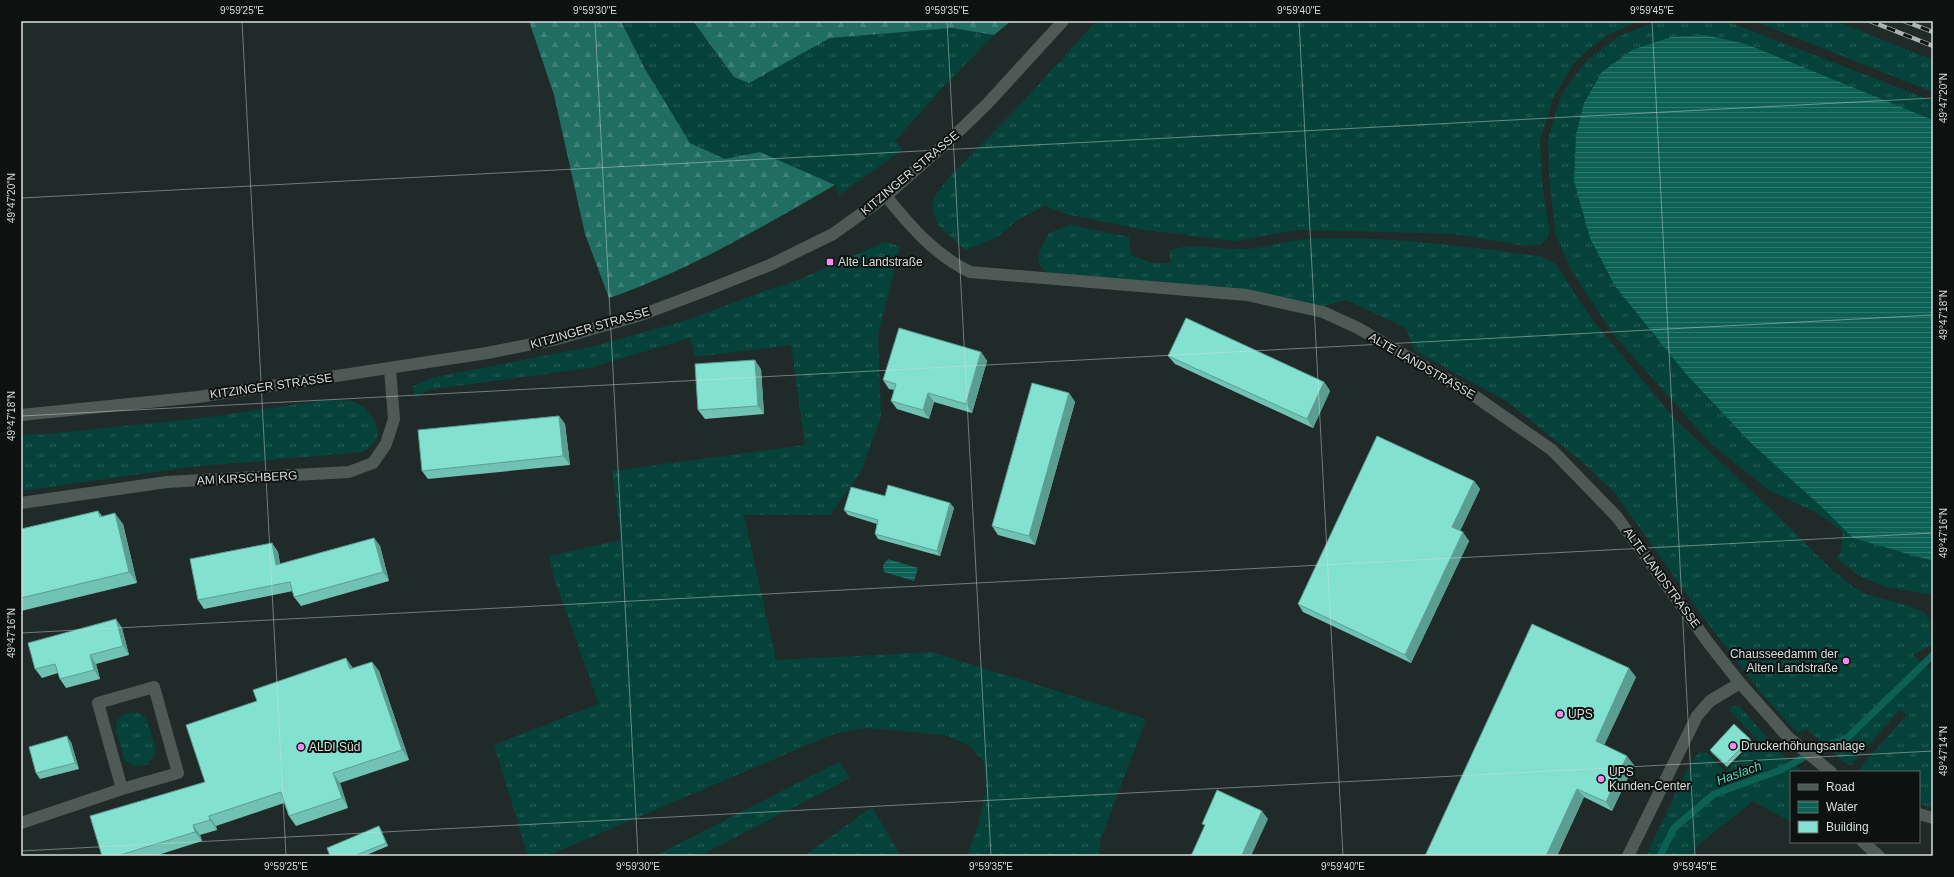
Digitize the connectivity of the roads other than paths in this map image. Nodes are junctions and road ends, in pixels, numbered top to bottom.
1 (1063, 21) edge
2 (886, 196) junction
3 (390, 369) junction
4 (21, 415) edge
5 (21, 504) edge
6 (1740, 683) junction
7 (1828, 771) edge
8 (122, 789) junction
9 (1920, 814) edge
10 (1933, 818) edge
11 (21, 823) edge
12 (1864, 843) edge
13 (1628, 856) edge
14 (1879, 856) edge

1 - 2 street, KITZINGER STRASSE
2 - 3 street, KITZINGER STRASSE
2 - 6 street, ALTE LANDSTRASSE
3 - 4 street, KITZINGER STRASSE
3 - 5 street, AM KIRSCHBERG
6 - 7 street, ALTE LANDSTRASSE
6 - 13 street
8 - 8 street
8 - 11 street
9 - 10 street
12 - 14 street

